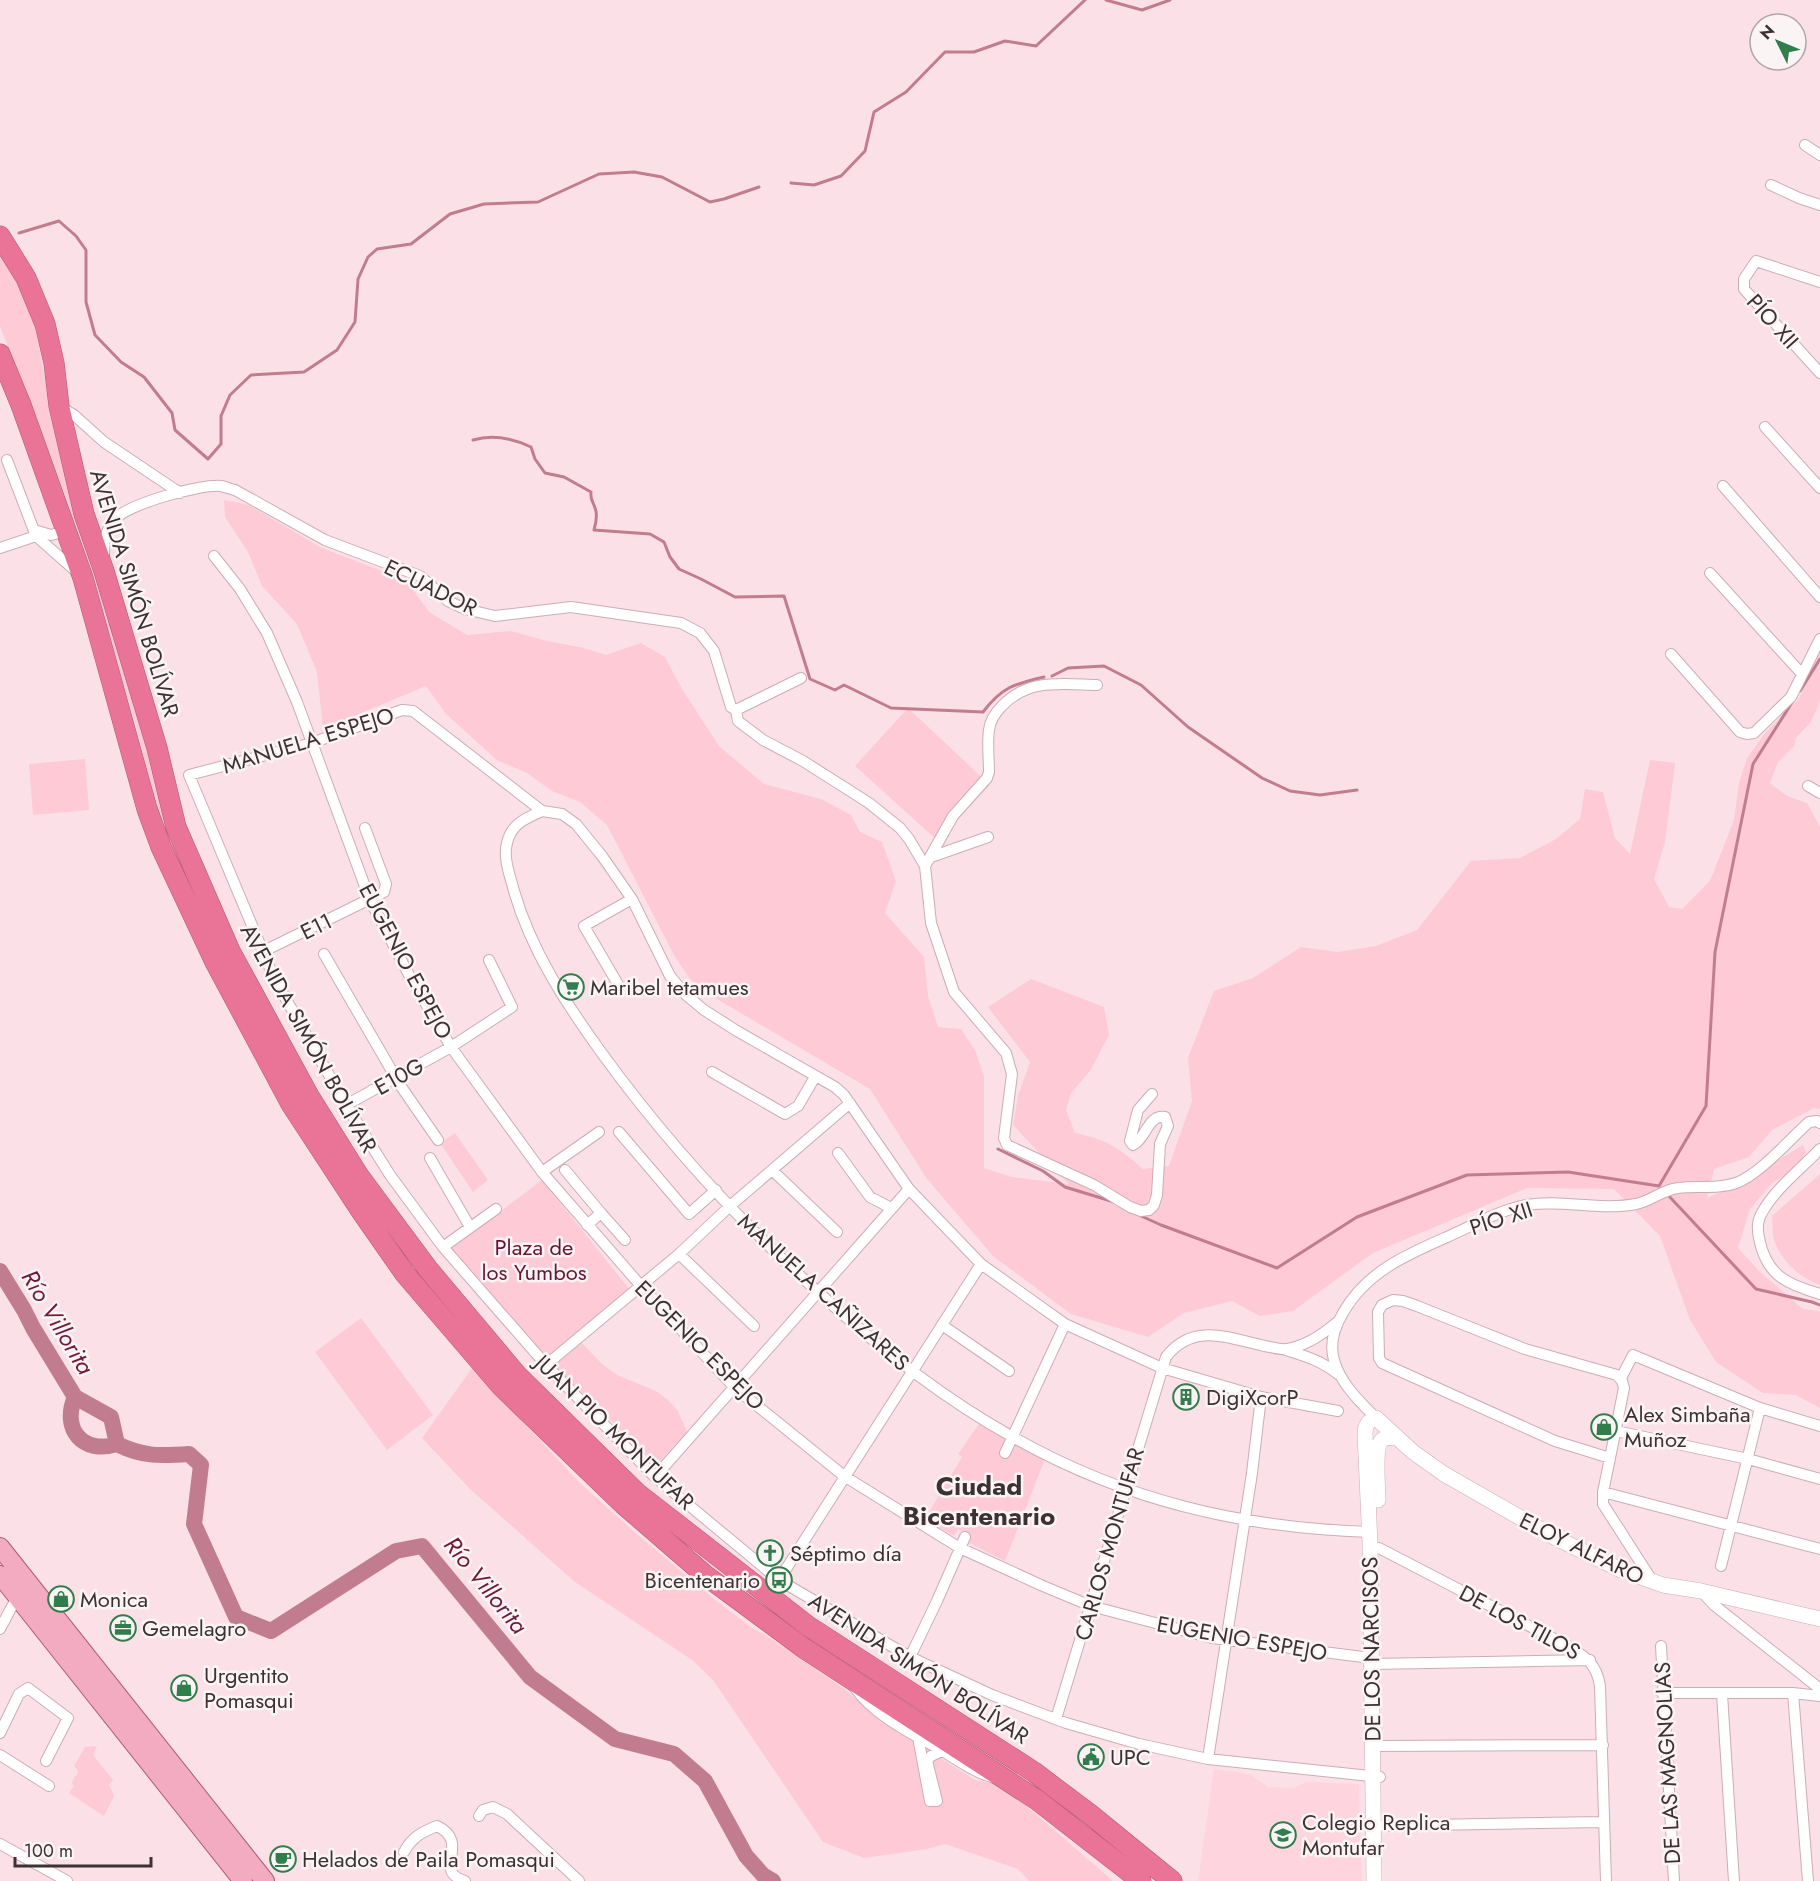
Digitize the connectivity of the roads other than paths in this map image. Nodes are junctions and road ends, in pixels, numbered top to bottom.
1 (1805, 145) dead end
2 (1820, 155) edge
3 (1771, 185) dead end
4 (1820, 205) edge
5 (0, 236) edge
6 (1820, 282) edge
7 (0, 354) edge
8 (1820, 373) edge
9 (59, 405) junction
10 (1765, 427) dead end
11 (7, 460) dead end
12 (1723, 486) dead end
13 (1820, 488) edge
14 (180, 493) junction
15 (66, 531) junction
16 (35, 533) junction
17 (0, 548) edge
18 (214, 556) dead end
19 (104, 571) junction
20 (1710, 573) dead end
21 (83, 578) junction
22 (1820, 597) edge
23 (1820, 639) edge
24 (1671, 654) dead end
25 (1802, 674) junction
26 (801, 678) dead end
27 (1097, 686) dead end
28 (736, 710) junction
29 (312, 743) junction
30 (189, 775) joint
31 (1808, 786) dead end
32 (1820, 793) edge
33 (542, 811) junction
34 (365, 828) dead end
35 (988, 837) dead end
36 (928, 861) junction
37 (632, 899) junction
38 (370, 900) junction
39 (262, 952) junction
40 (324, 954) dead end
41 (489, 960) dead end
42 (619, 986) dead end
43 (452, 1047) junction
44 (712, 1072) dead end
45 (815, 1077) junction
46 (396, 1078) junction
47 (1152, 1094) dead end
48 (850, 1102) junction
49 (346, 1105) junction
50 (1820, 1123) edge
51 (599, 1132) dead end
52 (619, 1132) dead end
53 (438, 1140) dead end
54 (1820, 1149) edge
55 (838, 1153) dead end
56 (429, 1158) dead end
57 (565, 1170) dead end
58 (772, 1170) junction
59 (543, 1173) junction
60 (909, 1189) junction
61 (716, 1190) junction
62 (730, 1206) junction
63 (891, 1208) junction
64 (496, 1209) dead end
65 (601, 1212) junction
66 (587, 1225) junction
67 (471, 1227) junction
68 (837, 1232) dead end
69 (625, 1240) dead end
70 (443, 1247) junction
71 (679, 1254) junction
72 (981, 1264) junction
73 (641, 1286) junction
74 (819, 1293) junction
75 (1820, 1293) edge
76 (1338, 1321) junction
77 (1065, 1324) junction
78 (942, 1325) junction
79 (754, 1326) dead end
80 (1286, 1350) junction
81 (546, 1365) junction
82 (1162, 1368) junction
83 (1010, 1371) dead end
84 (911, 1372) junction
85 (1340, 1376) junction
86 (1621, 1378) junction
87 (734, 1387) junction
88 (1261, 1397) junction
89 (1760, 1408) junction
90 (1338, 1411) dead end
91 (1373, 1419) junction
92 (1820, 1426) edge
93 (1616, 1431) junction
94 (1014, 1438) junction
95 (1397, 1438) junction
96 (1005, 1453) dead end
97 (1610, 1458) junction
98 (1748, 1459) junction
99 (844, 1476) junction
100 (655, 1477) junction
101 (1820, 1479) edge
102 (1125, 1489) junction
103 (1603, 1492) junction
104 (1244, 1520) junction
105 (1732, 1527) junction
106 (1370, 1532) junction
107 (964, 1537) dead end
108 (0, 1547) edge
109 (960, 1548) junction
110 (1379, 1548) junction
111 (1820, 1549) edge
112 (1721, 1566) dead end
113 (0, 1575) edge
114 (779, 1580) junction
115 (1653, 1582) junction
116 (1701, 1591) junction
117 (17, 1597) junction
118 (1091, 1606) junction
119 (1820, 1619) edge
120 (0, 1629) edge
121 (1226, 1640) junction
122 (1661, 1646) dead end
123 (910, 1657) junction
124 (1590, 1660) junction
125 (1374, 1662) junction
126 (848, 1678) junction
127 (1820, 1689) edge
128 (1662, 1693) junction
129 (1793, 1693) junction
130 (1722, 1694) junction
131 (1820, 1696) edge
132 (1056, 1719) junction
133 (0, 1733) edge
134 (918, 1737) junction
135 (1603, 1745) junction
136 (1376, 1746) junction
137 (942, 1751) junction
138 (0, 1755) edge
139 (1208, 1759) junction
140 (46, 1761) dead end
141 (1376, 1777) junction
142 (1014, 1785) junction
143 (49, 1786) dead end
144 (197, 1809) junction
145 (479, 1816) dead end
146 (1604, 1822) junction
147 (1377, 1826) junction
148 (0, 1844) edge
149 (404, 1852) dead end
150 (47, 1876) edge
151 (67, 1881) edge
152 (243, 1881) edge
153 (265, 1881) edge
154 (465, 1881) edge
155 (579, 1881) edge
156 (1141, 1881) edge
157 (1172, 1881) edge
158 (1374, 1881) edge
159 (1383, 1881) edge
160 (1606, 1881) edge
161 (1674, 1881) edge
162 (1734, 1881) edge
163 (1808, 1881) edge

1 - 2 street
3 - 4 street
5 - 9 highway, AVENIDA SIMÓN BOLÍVAR
6 - 8 street, PÍO XII
7 - 15 highway, AVENIDA SIMÓN BOLÍVAR
9 - 14 street
9 - 19 highway, AVENIDA SIMÓN BOLÍVAR
10 - 13 street
11 - 16 street
12 - 22 street
14 - 19 street, ECUADOR
14 - 28 street, ECUADOR
15 - 16 street
15 - 21 highway, AVENIDA SIMÓN BOLÍVAR
16 - 17 street
16 - 21 street
18 - 29 street, EUGENIO ESPEJO
19 - 157 highway, AVENIDA SIMÓN BOLÍVAR
20 - 25 street
21 - 126 highway, AVENIDA SIMÓN BOLÍVAR
23 - 25 street
24 - 25 street
26 - 28 street
27 - 36 street
28 - 36 street, ECUADOR
29 - 30 street, MANUELA ESPEJO
29 - 33 street, MANUELA ESPEJO
29 - 38 street, EUGENIO ESPEJO
30 - 39 street, JUAN PIO MONTUFAR
31 - 32 street
33 - 37 street, MANUELA ESPEJO
33 - 61 street, MANUELA CAÑIZARES
34 - 38 street
35 - 36 street
36 - 47 street
37 - 42 street
37 - 45 street, MANUELA ESPEJO
38 - 39 street, E11
38 - 43 street, EUGENIO ESPEJO
39 - 49 street, JUAN PIO MONTUFAR
40 - 46 street
41 - 43 street, E10G
43 - 46 street, E10G
43 - 59 street, EUGENIO ESPEJO
44 - 45 street
45 - 48 street, MANUELA ESPEJO
46 - 49 street, E10G
46 - 53 street
48 - 58 street
48 - 60 street, MANUELA ESPEJO
49 - 70 street, JUAN PIO MONTUFAR
50 - 76 street, PÍO XII
51 - 59 street
52 - 61 street
54 - 75 street
55 - 63 street
56 - 67 street
57 - 65 street
58 - 62 street
58 - 68 street
59 - 66 street, EUGENIO ESPEJO
60 - 63 street
60 - 72 street, MANUELA ESPEJO
61 - 62 street, MANUELA CAÑIZARES
62 - 71 street
62 - 74 street, MANUELA CAÑIZARES
63 - 74 street
64 - 67 street
65 - 66 street
65 - 69 street
66 - 73 street, EUGENIO ESPEJO
67 - 70 street
70 - 81 street, JUAN PIO MONTUFAR
71 - 73 street
71 - 79 street
72 - 77 street, MANUELA ESPEJO
72 - 78 street
73 - 81 street
73 - 87 street, EUGENIO ESPEJO
74 - 84 street, MANUELA CAÑIZARES
74 - 87 street
76 - 80 street
76 - 85 street, PÍO XII
77 - 82 street, MANUELA ESPEJO
77 - 94 street
78 - 83 street
78 - 84 street
80 - 82 street, CARLOS MONTUFAR
80 - 85 street, CARLOS MONTUFAR
81 - 100 street, JUAN PIO MONTUFAR
82 - 88 street, MANUELA ESPEJO
82 - 102 street, CARLOS MONTUFAR
84 - 94 street, MANUELA CAÑIZARES
84 - 99 street
85 - 91 street, PÍO XII
86 - 89 street
86 - 93 street
86 - 97 street
87 - 99 street, EUGENIO ESPEJO
87 - 100 street
88 - 90 street, MANUELA ESPEJO
88 - 104 street
89 - 92 street
89 - 98 street
91 - 95 street, ELOY ALFARO
91 - 106 street, DE LOS NARCISOS
93 - 97 street
93 - 98 street
94 - 96 street
94 - 102 street, MANUELA CAÑIZARES
95 - 110 street, DE LOS NARCISOS
95 - 115 street, ELOY ALFARO
97 - 103 street
98 - 101 street
98 - 105 street
99 - 109 street, EUGENIO ESPEJO
99 - 114 street
100 - 114 street, JUAN PIO MONTUFAR
102 - 104 street, MANUELA CAÑIZARES
102 - 118 street, CARLOS MONTUFAR
103 - 105 street
103 - 115 street
104 - 106 street, MANUELA CAÑIZARES
104 - 121 street
105 - 111 street
105 - 112 street
106 - 125 street, DE LOS NARCISOS
107 - 109 street
108 - 144 main road
109 - 118 street, EUGENIO ESPEJO
109 - 123 street
110 - 124 street, DE LOS TILOS
110 - 125 street, DE LOS NARCISOS
113 - 117 main road
114 - 123 street, JUAN PIO MONTUFAR
115 - 116 street, ELOY ALFARO
116 - 119 street, ELOY ALFARO
116 - 127 street
117 - 120 street
117 - 144 main road
118 - 121 street, EUGENIO ESPEJO
118 - 132 street, CARLOS MONTUFAR
121 - 125 street, EUGENIO ESPEJO
121 - 139 street
122 - 128 street, DE LAS MAGNOLIAS
123 - 132 street, JUAN PIO MONTUFAR
124 - 125 street, EUGENIO ESPEJO
124 - 135 street, DE LOS TILOS
125 - 136 street, DE LOS NARCISOS
126 - 134 street
126 - 142 highway, AVENIDA SIMÓN BOLÍVAR
128 - 130 street
128 - 161 street, DE LAS MAGNOLIAS
129 - 130 street
129 - 131 street
129 - 163 street
130 - 162 street
132 - 139 street, JUAN PIO MONTUFAR
133 - 140 street
134 - 137 street
134 - 137 street
135 - 136 street
135 - 146 street, DE LOS TILOS
136 - 141 street, DE LOS NARCISOS
137 - 142 street
138 - 143 street
139 - 141 street, JUAN PIO MONTUFAR
141 - 147 street, DE LOS NARCISOS
142 - 156 highway, AVENIDA SIMÓN BOLÍVAR
144 - 152 main road
144 - 153 main road
145 - 155 street
146 - 147 street
146 - 160 street, DE LOS TILOS
147 - 158 street, DE LOS NARCISOS
147 - 159 street, DE LOS NARCISOS
148 - 150 street
149 - 154 street
150 - 151 street

